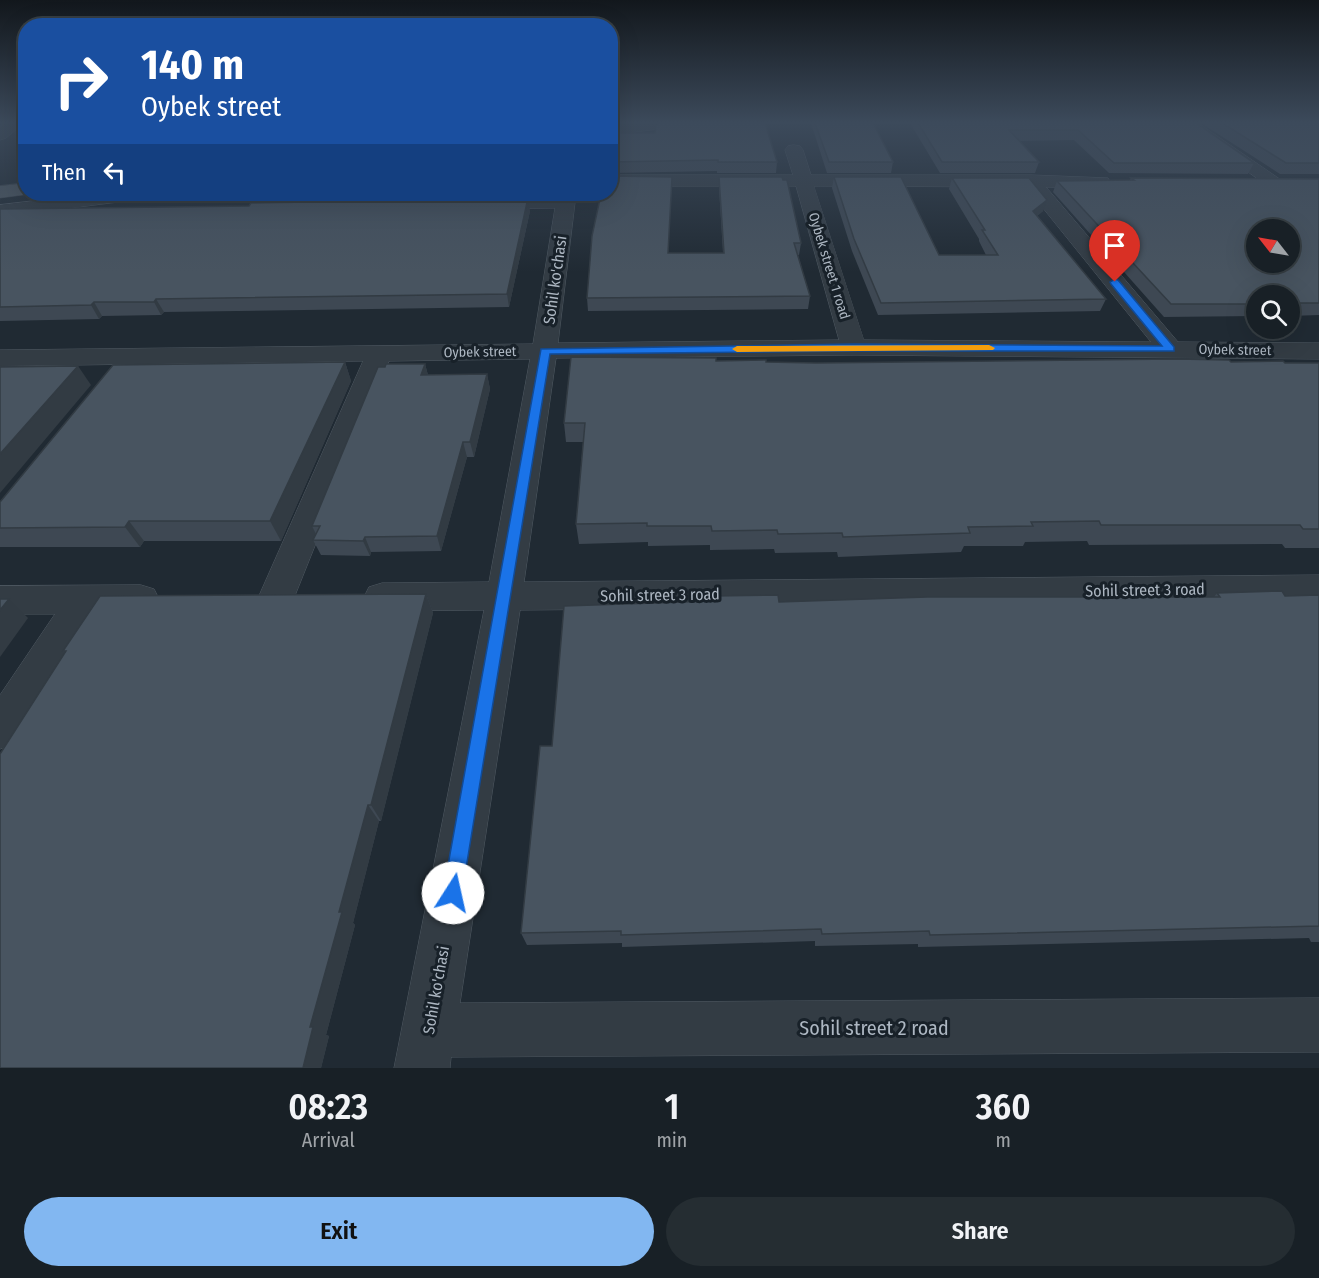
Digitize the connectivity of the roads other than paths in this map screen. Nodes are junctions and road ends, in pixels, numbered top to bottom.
1 (801, 173) edge
2 (1261, 173) edge
3 (18, 179) edge
4 (618, 180) edge
5 (803, 180) junction
6 (0, 181) edge
7 (1031, 181) junction
8 (1124, 182) edge
9 (1240, 182) edge
10 (1275, 182) junction
11 (1297, 182) edge
12 (18, 190) edge
13 (0, 192) edge
14 (79, 201) edge
15 (514, 201) edge
16 (566, 201) edge
17 (461, 204) edge
18 (0, 211) edge
19 (854, 347) junction
20 (1170, 349) junction
21 (545, 351) junction
22 (1319, 351) edge
23 (379, 353) junction
24 (131, 356) junction
25 (0, 358) edge
26 (109, 383) edge
27 (1319, 589) edge
28 (505, 596) junction
29 (356, 597) edge
30 (240, 598) edge
31 (276, 598) junction
32 (310, 598) edge
33 (168, 599) edge
34 (0, 600) edge
35 (84, 600) junction
36 (0, 730) edge
37 (1319, 1025) edge
38 (425, 1049) edge

1 - 5 street, Oybek street 1 road
2 - 10 street
3 - 6 main road
4 - 5 street
5 - 7 street
5 - 19 street, Oybek street 1 road
7 - 8 street
7 - 20 street
9 - 10 street
10 - 11 street
12 - 13 main road
14 - 18 street
15 - 17 street, Sohil ko'chasi
16 - 21 street, Sohil ko'chasi
19 - 20 street, Oybek street
19 - 21 street, Oybek street
20 - 22 street, Oybek street
21 - 23 street, Oybek street
21 - 28 street, Sohil ko'chasi
23 - 24 street, Oybek street
23 - 31 street
24 - 25 street, Oybek street
24 - 26 street
27 - 28 street, Sohil street 3 road
28 - 29 street, Sohil street 3 road
28 - 38 street, Sohil ko'chasi
30 - 31 street
31 - 32 street
33 - 35 street
34 - 35 street
35 - 36 street
37 - 38 street, Sohil street 2 road

